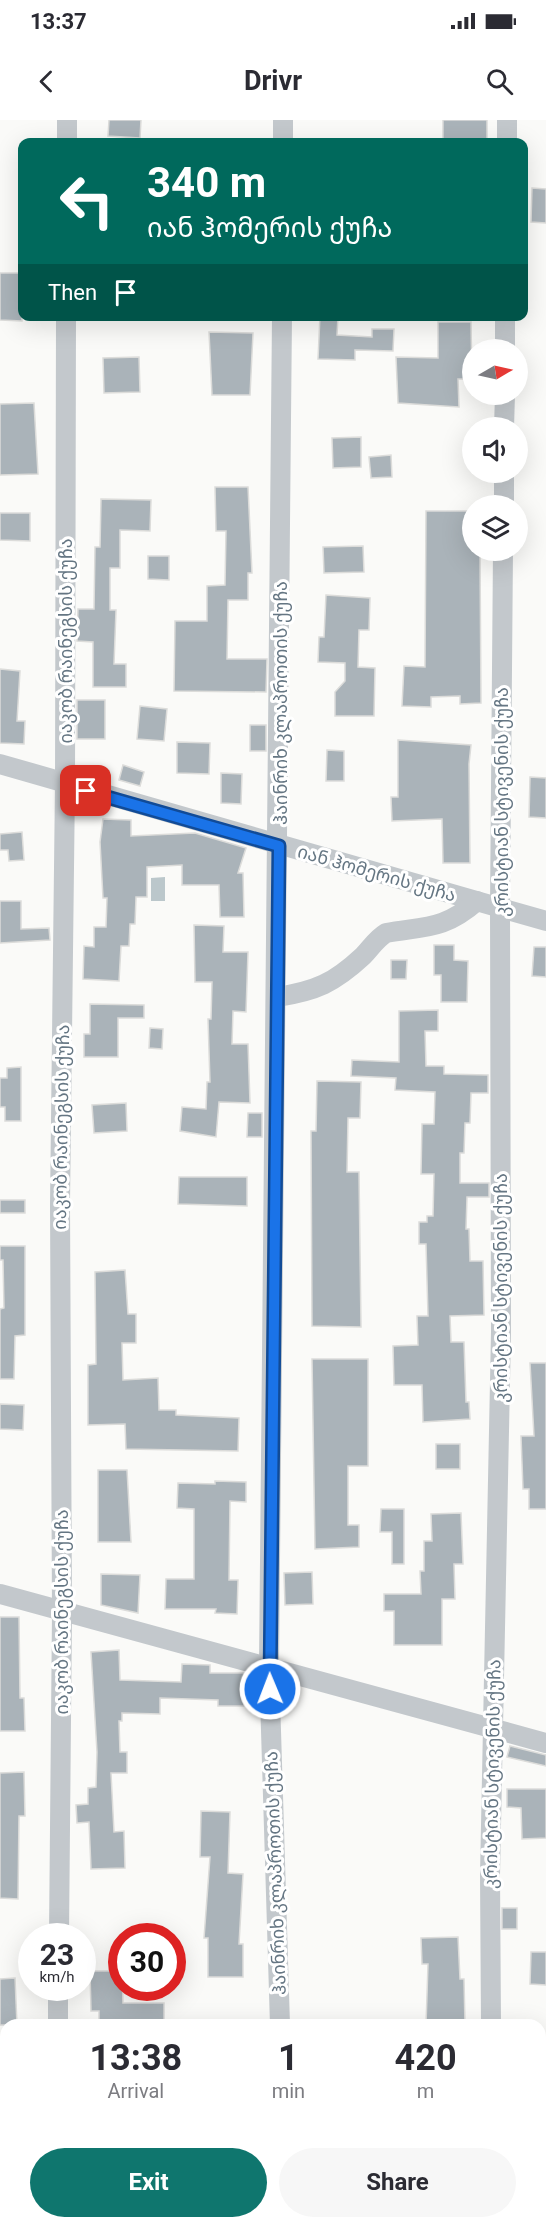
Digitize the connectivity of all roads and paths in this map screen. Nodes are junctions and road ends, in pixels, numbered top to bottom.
1 (67, 120) edge
2 (283, 120) edge
3 (507, 120) edge
4 (66, 138) edge
5 (283, 138) edge
6 (507, 138) edge
7 (66, 321) edge
8 (282, 321) edge
9 (505, 321) edge
10 (505, 339) edge
11 (503, 561) edge
12 (0, 764) edge
13 (65, 784) junction
14 (279, 846) junction
15 (477, 901) junction
16 (500, 908) junction
17 (546, 921) edge
18 (277, 997) junction
19 (0, 1594) edge
20 (62, 1612) junction
21 (269, 1665) junction
22 (493, 1728) junction
23 (546, 1743) edge
24 (59, 1923) edge
25 (58, 2001) edge
26 (58, 2019) edge
27 (280, 2019) edge
28 (491, 2019) edge

1 - 4 street
2 - 5 street
3 - 6 street
7 - 13 street, იაკობ რაინეგსის ქუჩა
8 - 14 street, ჰაინრიხ კლაპროთის ქუჩა
9 - 10 street
11 - 16 street, კრისტიან სტივენის ქუჩა
12 - 13 street, იან ჰომერის ქუჩა
13 - 14 street, იან ჰომერის ქუჩა
13 - 20 street, იაკობ რაინეგსის ქუჩა
14 - 15 street, იან ჰომერის ქუჩა
14 - 18 street, ჰაინრიხ კლაპროთის ქუჩა
15 - 16 street, იან ჰომერის ქუჩა
15 - 18 street
16 - 17 street, იან ჰომერის ქუჩა
16 - 22 street, კრისტიან სტივენის ქუჩა
18 - 21 street, ჰაინრიხ კლაპროთის ქუჩა
19 - 20 street
20 - 21 street
20 - 24 street, იაკობ რაინეგსის ქუჩა
21 - 22 street
21 - 27 street, ჰაინრიხ კლაპროთის ქუჩა
22 - 23 street
22 - 28 street, კრისტიან სტივენის ქუჩა
25 - 26 street

